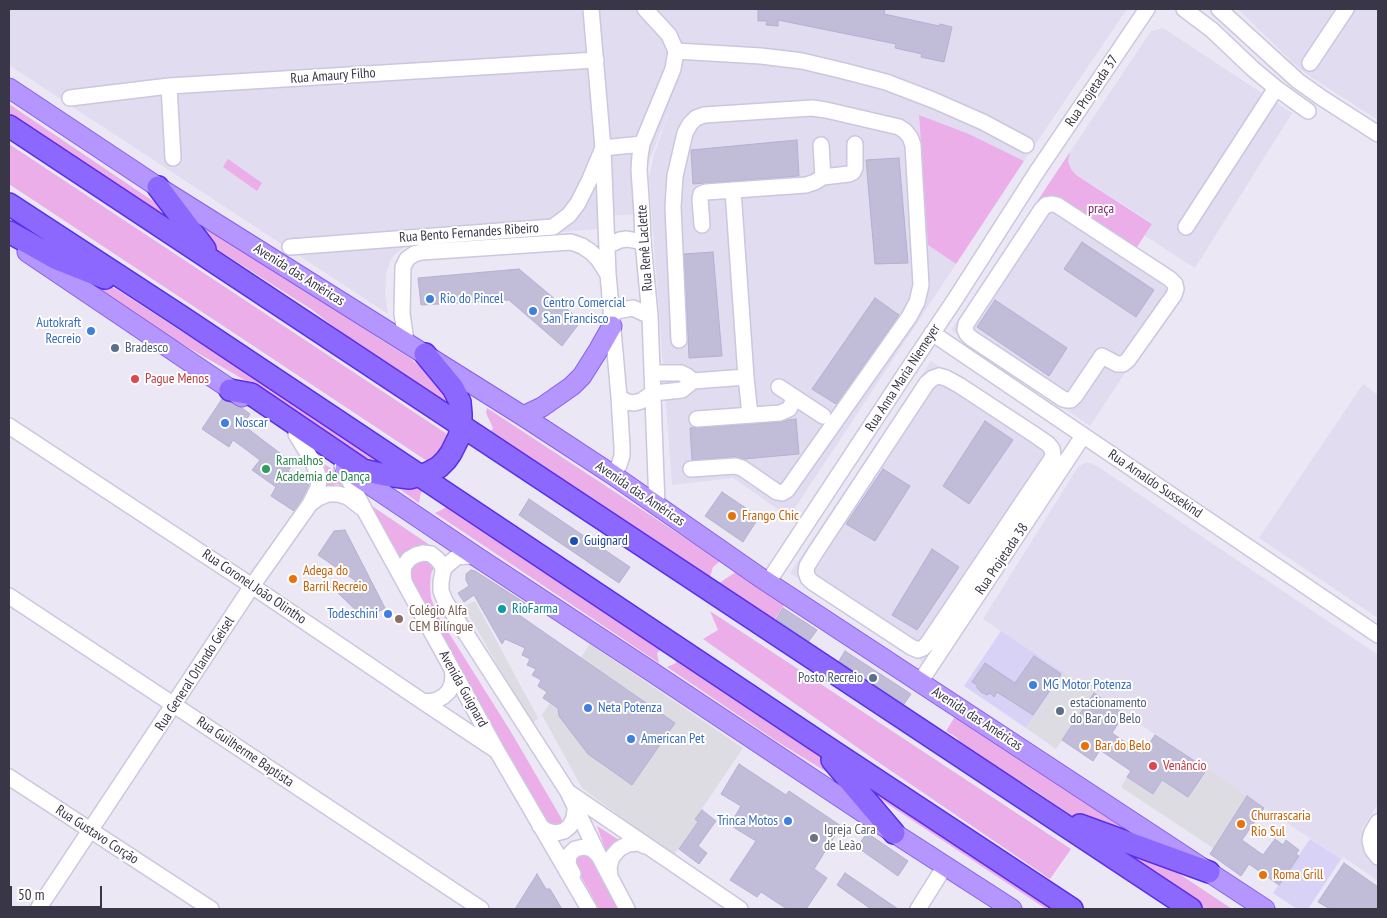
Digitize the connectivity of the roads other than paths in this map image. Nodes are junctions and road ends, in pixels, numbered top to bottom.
1 (591, 9) edge
2 (644, 9) edge
3 (1147, 9) edge
4 (1184, 9) edge
5 (1346, 9) edge
6 (1224, 10) edge
7 (1212, 30) junction
8 (676, 51) junction
9 (596, 60) junction
10 (1310, 63) dead end
11 (169, 86) junction
12 (9, 88) edge
13 (1276, 88) junction
14 (70, 98) dead end
15 (1308, 111) dead end
16 (9, 126) edge
17 (1378, 134) edge
18 (642, 144) junction
19 (855, 144) dead end
20 (821, 145) dead end
21 (1026, 145) dead end
22 (603, 148) junction
23 (173, 158) dead end
24 (1036, 173) joint
25 (823, 176) junction
26 (158, 187) junction
27 (733, 190) junction
28 (9, 204) edge
29 (702, 224) dead end
30 (1186, 226) dead end
31 (9, 232) edge
32 (9, 240) edge
33 (643, 242) junction
34 (607, 246) junction
35 (290, 247) dead end
36 (216, 263) junction
37 (608, 274) junction
38 (650, 316) junction
39 (182, 318) junction
40 (612, 319) junction
41 (932, 333) junction
42 (679, 340) dead end
43 (406, 342) junction
44 (425, 354) junction
45 (652, 373) junction
46 (746, 377) junction
47 (996, 378) junction
48 (693, 381) junction
49 (779, 387) dead end
50 (230, 390) junction
51 (653, 393) junction
52 (1053, 393) junction
53 (619, 397) junction
54 (796, 398) junction
55 (982, 400) junction
56 (1043, 408) junction
57 (750, 415) junction
58 (523, 416) junction
59 (823, 416) dead end
60 (697, 419) dead end
61 (461, 425) junction
62 (9, 426) edge
63 (296, 434) junction
64 (1083, 436) junction
65 (342, 466) junction
66 (691, 469) dead end
67 (613, 475) junction
68 (420, 476) junction
69 (310, 504) junction
70 (657, 506) junction
71 (365, 511) junction
72 (477, 557) junction
73 (443, 571) junction
74 (404, 581) junction
75 (768, 582) junction
76 (252, 586) junction
77 (9, 596) edge
78 (1378, 635) edge
79 (452, 668) junction
80 (920, 682) junction
81 (422, 701) junction
82 (174, 705) junction
83 (816, 740) junction
84 (497, 751) junction
85 (9, 776) edge
86 (568, 792) junction
87 (575, 810) junction
88 (1048, 813) junction
89 (1378, 822) edge
90 (540, 826) junction
91 (91, 831) junction
92 (894, 833) junction
93 (649, 847) junction
94 (598, 856) junction
95 (1378, 857) edge
96 (946, 866) junction
97 (1209, 872) junction
98 (610, 878) junction
99 (578, 891) junction
100 (38, 909) edge
101 (211, 909) edge
102 (481, 909) edge
103 (589, 909) edge
104 (627, 909) edge
105 (740, 909) edge
106 (918, 909) edge
107 (1012, 909) edge
108 (1072, 909) edge
109 (1191, 909) edge
110 (1265, 909) edge

1 - 9 street
2 - 8 street
3 - 24 street, Rua Projetada 37
4 - 7 street
5 - 10 street
6 - 7 street
6 - 17 street
7 - 13 street
8 - 18 street, Rua Renê Laclette
8 - 21 street
9 - 11 street, Rua Amaury Filho
9 - 22 street
11 - 14 street, Rua Amaury Filho
11 - 23 street
12 - 26 main road, Avenida das Américas
13 - 15 street
13 - 30 street
16 - 36 highway
18 - 22 street
18 - 33 street, Rua Renê Laclette
19 - 25 street
20 - 25 street
22 - 34 street
22 - 35 street, Rua Bento Fernandes Ribeiro
24 - 41 street, Rua Anna Maria Niemeyer
25 - 27 street
26 - 36 highway
26 - 43 main road, Avenida das Américas
27 - 29 street
27 - 46 street
28 - 39 highway
31 - 39 highway
32 - 50 main road
33 - 34 street
33 - 38 street, Rua Renê Laclette
34 - 37 street
36 - 61 highway
37 - 40 street
37 - 43 street, Rua Bento Fernandes Ribeiro
38 - 40 street
38 - 45 street, Rua Renê Laclette
39 - 68 highway
40 - 53 street
40 - 58 main road
41 - 47 street, Rua Arnaldo Sussekind
41 - 75 street, Rua Anna Maria Niemeyer
42 - 66 street
43 - 44 main road, Avenida das Américas
44 - 58 main road, Avenida das Américas
44 - 61 highway
45 - 48 street
45 - 51 street, Rua Renê Laclette
46 - 48 street
46 - 57 street
47 - 55 street
47 - 56 street, Rua Arnaldo Sussekind
48 - 51 street
49 - 54 street
50 - 63 main road
50 - 68 highway
51 - 53 street
51 - 70 street, Rua Renê Laclette
52 - 52 street
52 - 56 street
53 - 67 street
54 - 57 street
54 - 59 street
55 - 55 street
56 - 64 street, Rua Arnaldo Sussekind
57 - 60 street
58 - 67 main road, Avenida das Américas
61 - 68 highway
61 - 88 highway
62 - 76 street, Rua Coronel João Olintho
63 - 65 main road
63 - 69 street, Rua General Orlando Geisel
64 - 78 street, Rua Arnaldo Sussekind
64 - 80 street, Rua Projetada 38
65 - 71 street, Avenida Guignard
65 - 72 main road
67 - 70 main road, Avenida das Américas
68 - 83 highway
69 - 71 street
69 - 76 street, Rua General Orlando Geisel
70 - 75 main road, Avenida das Américas
71 - 74 street, Avenida Guignard
72 - 73 street
72 - 92 main road
73 - 74 street
73 - 86 street
74 - 79 street, Avenida Guignard
75 - 80 main road, Avenida das Américas
76 - 81 street, Rua Coronel João Olintho
76 - 82 street, Rua General Orlando Geisel
77 - 82 street, Rua Guilherme Baptista
79 - 81 street
79 - 84 street, Avenida Guignard
80 - 97 main road, Avenida das Américas
81 - 84 street, Rua Coronel João Olintho
82 - 91 street, Rua General Orlando Geisel
82 - 102 street, Rua Guilherme Baptista
83 - 92 highway
83 - 108 highway
84 - 90 street, Avenida Guignard
85 - 91 street, Rua Gustavo Corção
86 - 87 street
86 - 93 street
87 - 90 street
87 - 94 street
88 - 97 highway
88 - 109 highway
89 - 95 street
90 - 99 street, Avenida Guignard
91 - 100 street, Rua General Orlando Geisel
91 - 101 street, Rua Gustavo Corção
92 - 96 main road
93 - 98 street
93 - 105 street
94 - 98 street
94 - 99 street
96 - 106 street
96 - 107 main road
97 - 110 main road, Avenida das Américas
98 - 104 street
99 - 103 street, Avenida Guignard

